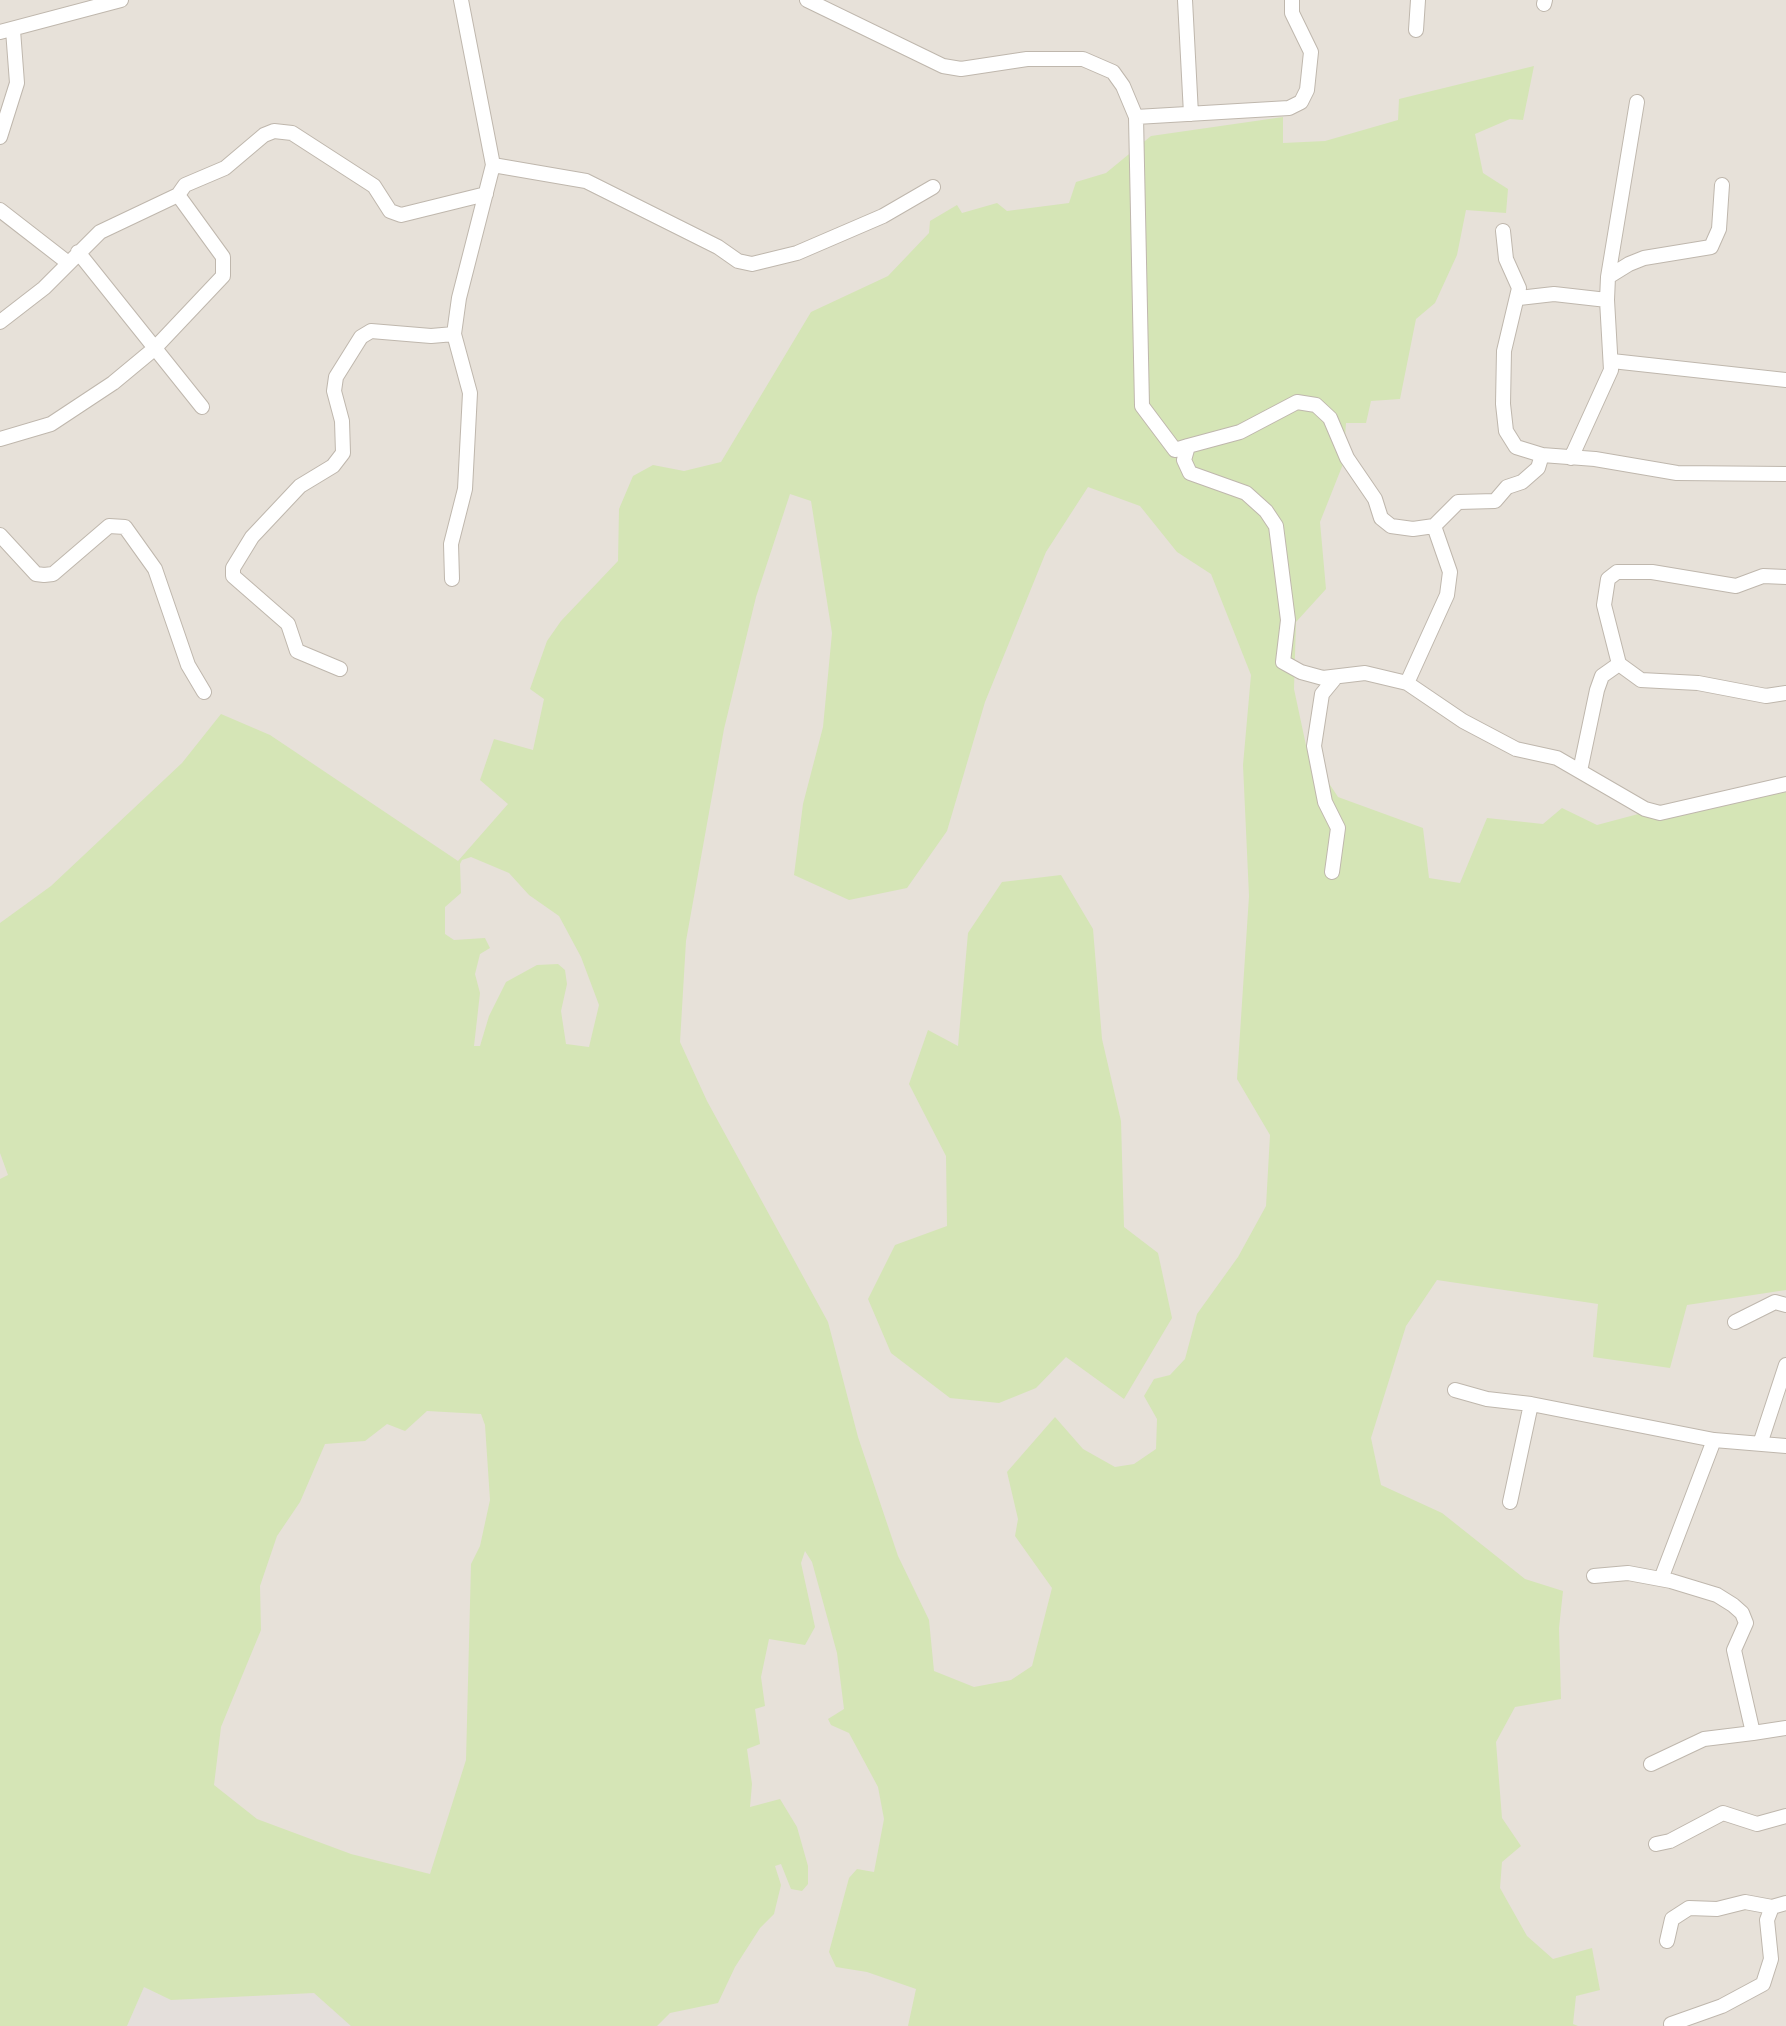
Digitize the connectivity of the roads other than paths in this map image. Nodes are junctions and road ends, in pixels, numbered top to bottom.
1 (121, 0) edge
2 (461, 0) edge
3 (807, 0) edge
4 (1185, 0) edge
5 (1292, 0) edge
6 (1418, 0) edge
7 (102, 3) edge
8 (1416, 30) dead end
9 (6, 31) edge
10 (1637, 102) dead end
11 (1191, 114) junction
12 (1136, 117) junction
13 (0, 137) edge
14 (493, 165) junction
15 (1722, 185) dead end
16 (933, 187) dead end
17 (486, 194) junction
18 (178, 195) junction
19 (3, 214) edge
20 (1503, 231) dead end
21 (72, 257) junction
22 (1608, 277) junction
23 (1519, 298) junction
24 (1607, 300) junction
25 (0, 322) edge
26 (454, 334) junction
27 (154, 349) junction
28 (1612, 361) junction
29 (1786, 380) edge
30 (202, 407) dead end
31 (0, 439) edge
32 (1188, 446) junction
33 (1542, 455) junction
34 (1571, 458) junction
35 (1786, 474) edge
36 (1434, 526) junction
37 (0, 535) edge
38 (1786, 577) edge
39 (452, 579) dead end
40 (1619, 664) junction
41 (340, 669) dead end
42 (1336, 677) junction
43 (1407, 683) junction
44 (204, 692) dead end
45 (1786, 693) edge
46 (1580, 771) junction
47 (1786, 784) edge
48 (1332, 872) dead end
49 (1786, 1305) edge
50 (1735, 1322) dead end
51 (1786, 1365) edge
52 (1455, 1390) dead end
53 (1531, 1404) junction
54 (1714, 1440) junction
55 (1761, 1441) junction
56 (1786, 1446) edge
57 (1510, 1502) dead end
58 (1594, 1576) dead end
59 (1661, 1579) junction
60 (1786, 1728) edge
61 (1753, 1733) junction
62 (1651, 1764) dead end
63 (1786, 1816) edge
64 (1656, 1844) dead end
65 (1779, 1905) edge
66 (1667, 1941) dead end
67 (1671, 2024) dead end

1 - 7 street
2 - 14 street
3 - 12 street
4 - 11 street
5 - 11 street
6 - 8 street
7 - 9 street
9 - 13 street
10 - 22 street
11 - 12 street
12 - 32 street
14 - 16 street
14 - 17 street
15 - 22 street
17 - 18 street
17 - 26 street
18 - 21 street
18 - 27 street
19 - 21 street
20 - 23 street
21 - 25 street
21 - 27 street
22 - 24 street
23 - 24 street
23 - 33 street
24 - 28 street
26 - 39 street
26 - 41 street
27 - 30 street
27 - 31 street
28 - 29 street
28 - 34 street
32 - 36 street
32 - 42 street
33 - 34 street
33 - 36 street
34 - 35 street
36 - 43 street
37 - 44 street
38 - 40 street
40 - 45 street
40 - 46 street
42 - 43 street
42 - 48 street
43 - 46 street
46 - 47 street
49 - 50 street
51 - 55 street
52 - 53 street
53 - 54 street
53 - 57 street
54 - 55 street
54 - 59 street
55 - 56 street
58 - 59 street
59 - 61 street
60 - 61 street
61 - 62 street
63 - 64 street
65 - 66 street
65 - 67 street

